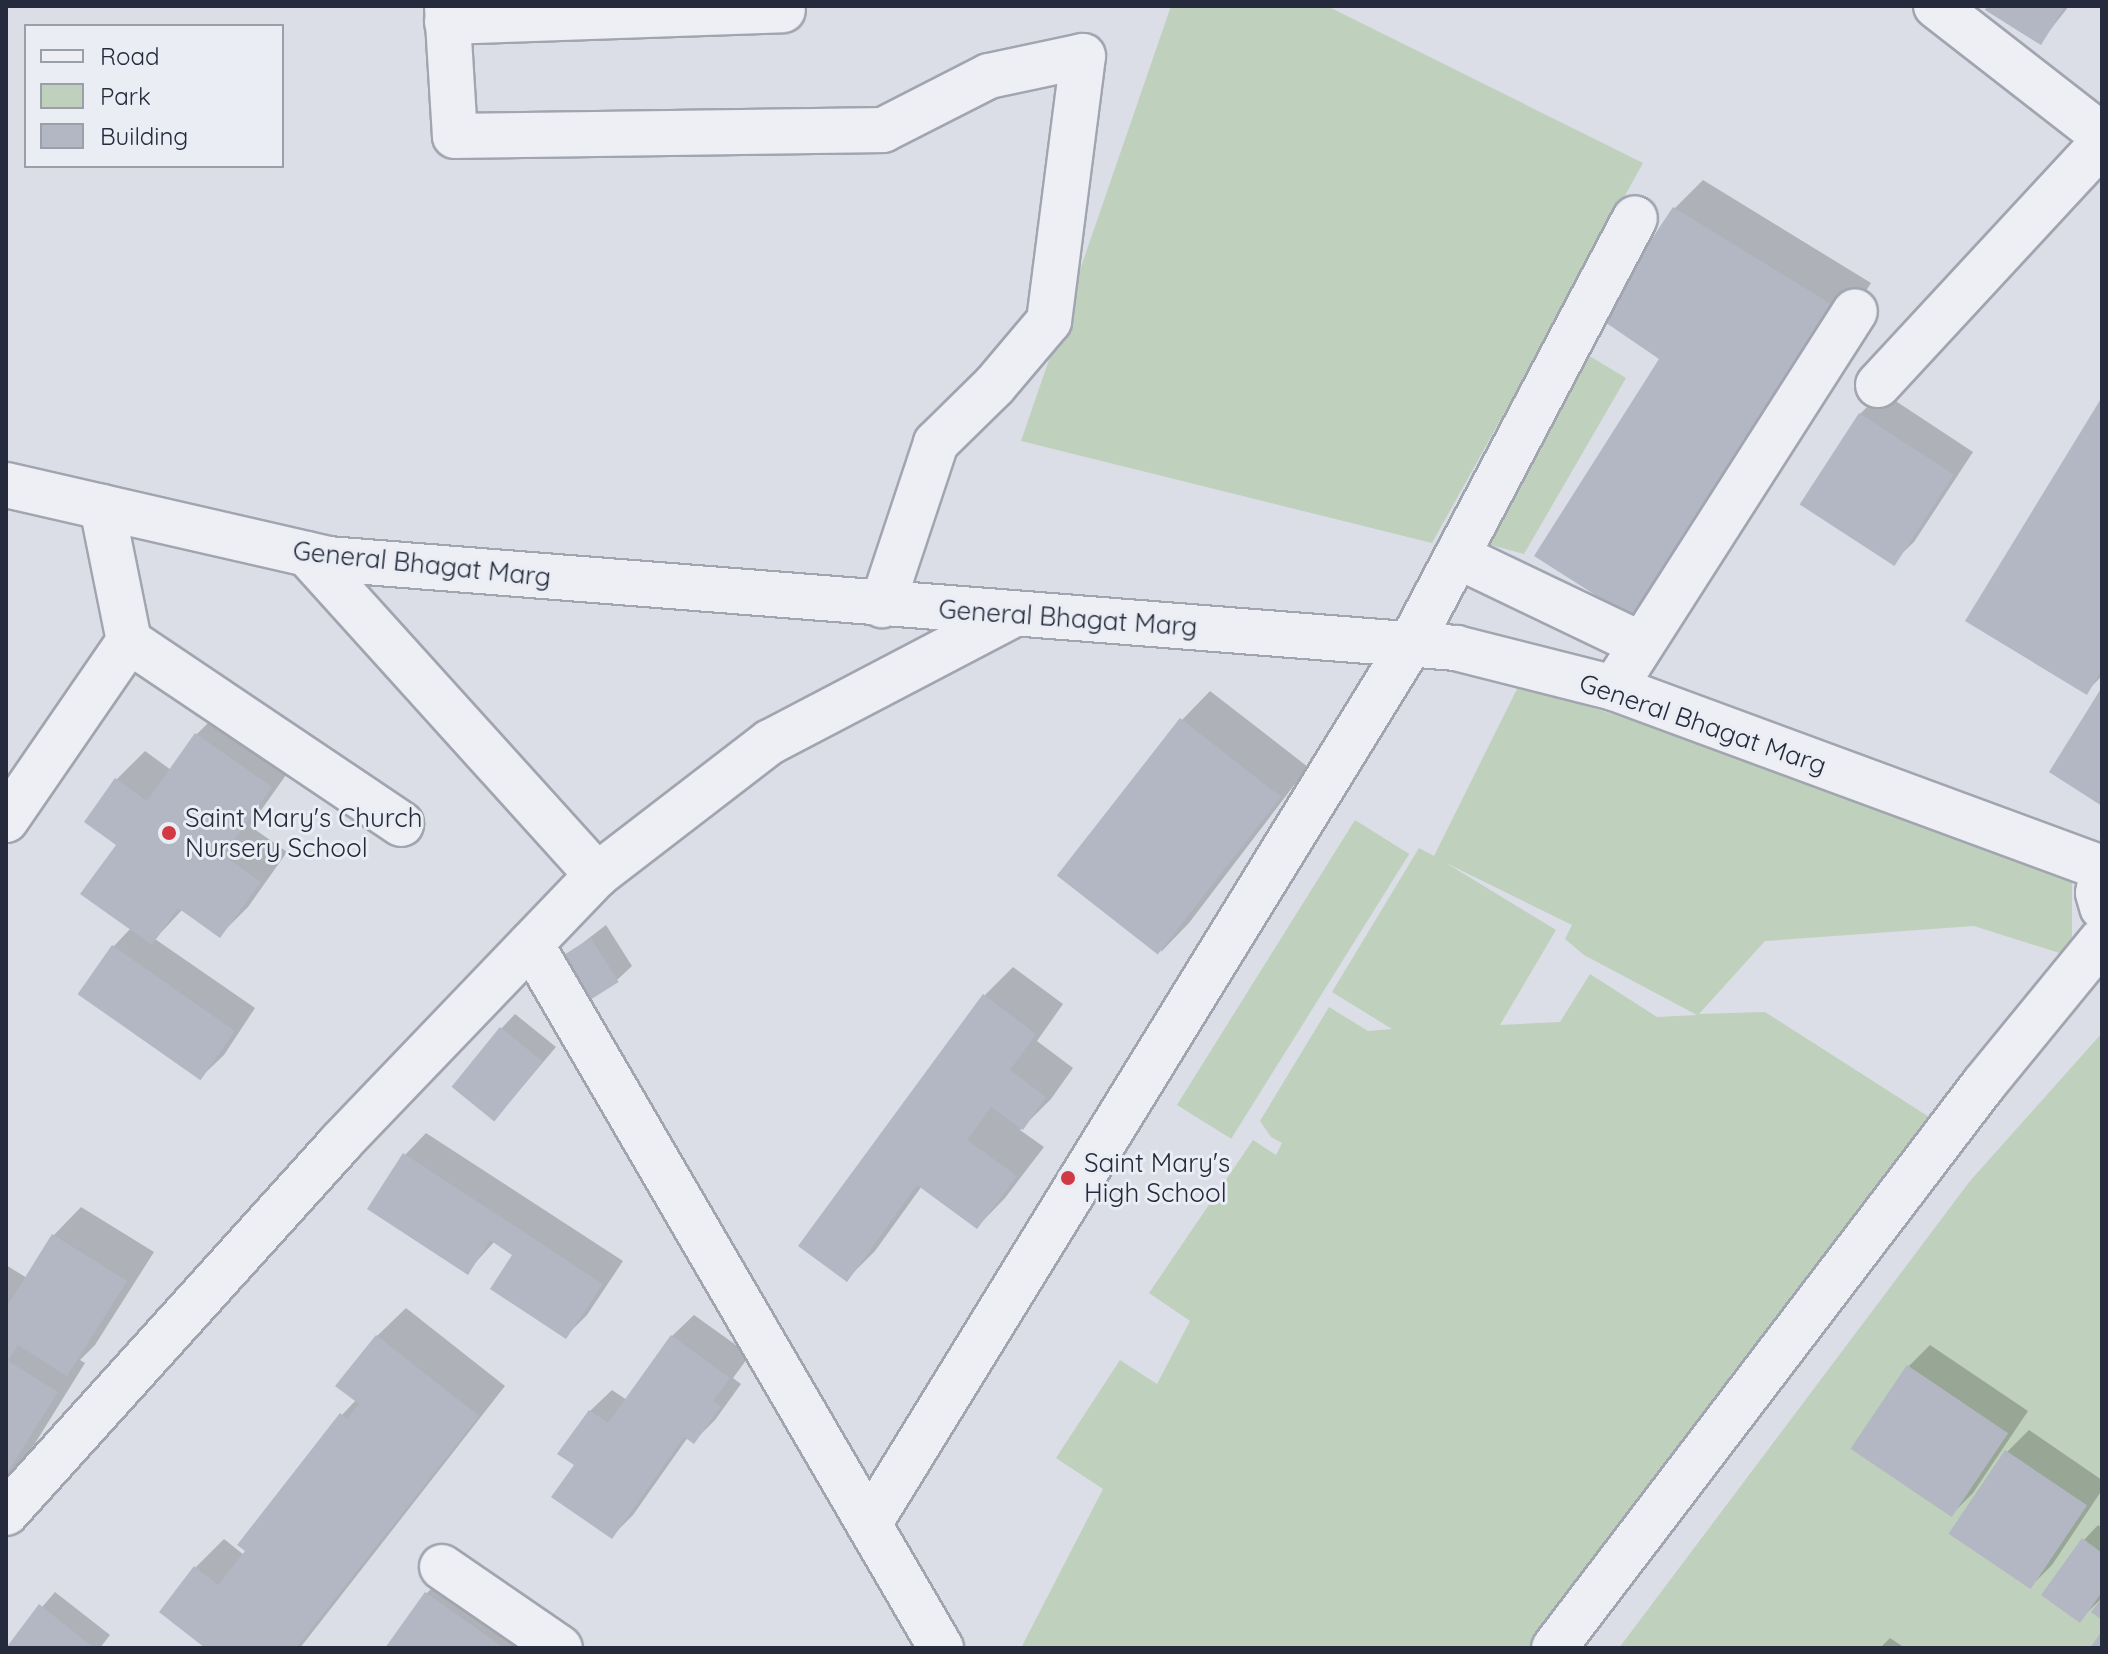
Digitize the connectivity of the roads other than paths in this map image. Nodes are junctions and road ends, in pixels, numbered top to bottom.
1 (1936, 6) edge
2 (783, 10) dead end
3 (447, 14) edge
4 (2102, 135) edge
5 (2102, 143) edge
6 (1635, 219) dead end
7 (1855, 311) dead end
8 (1878, 385) dead end
9 (6, 485) edge
10 (102, 507) junction
11 (307, 554) junction
12 (1457, 556) junction
13 (882, 605) junction
14 (1013, 615) junction
15 (129, 641) junction
16 (1411, 643) junction
17 (1641, 644) junction
18 (1614, 688) junction
19 (6, 820) edge
20 (401, 824) dead end
21 (2102, 870) edge
22 (597, 875) junction
23 (2102, 907) edge
24 (2102, 940) edge
25 (531, 944) junction
26 (6, 1513) edge
27 (869, 1524) junction
28 (442, 1567) dead end
29 (560, 1648) edge
30 (941, 1648) edge
31 (1554, 1648) edge

1 - 4 street
2 - 3 street
3 - 13 street
5 - 8 street
6 - 12 street
7 - 17 street
9 - 10 street, General Bhagat Marg
10 - 11 street, General Bhagat Marg
10 - 15 street
11 - 13 street, General Bhagat Marg
11 - 22 street
12 - 16 street
12 - 17 street
13 - 14 street, General Bhagat Marg
14 - 16 street, General Bhagat Marg
14 - 22 street
15 - 19 street
15 - 20 street
16 - 18 street, General Bhagat Marg
16 - 27 street
17 - 18 street
18 - 21 street, General Bhagat Marg
21 - 23 street
22 - 25 street
24 - 31 street
25 - 26 street
25 - 27 street
27 - 30 street
28 - 29 street

